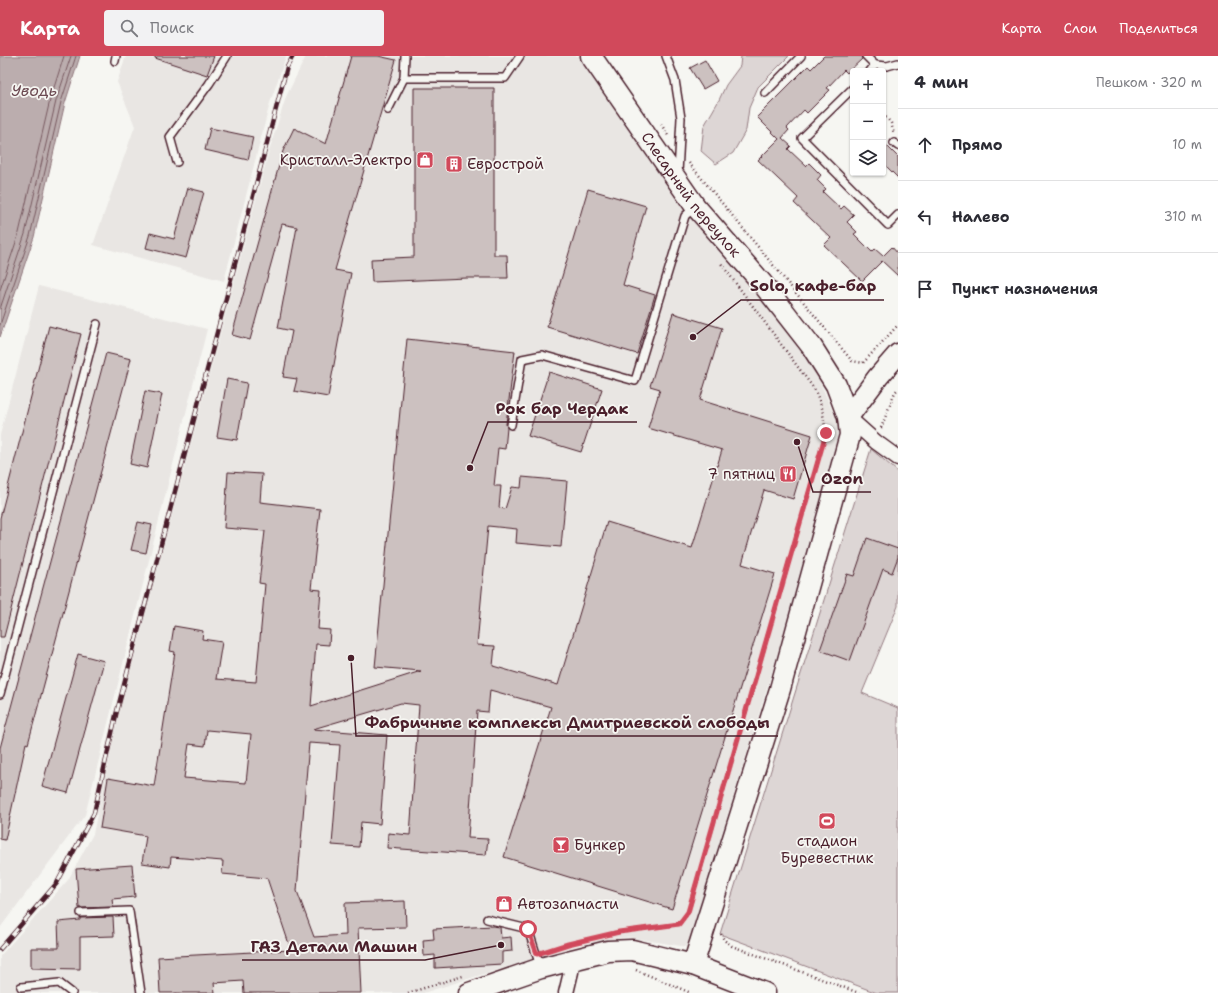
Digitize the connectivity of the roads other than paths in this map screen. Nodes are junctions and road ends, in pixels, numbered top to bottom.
1 (227, 56) edge
2 (405, 56) edge
3 (520, 56) edge
4 (591, 56) edge
5 (666, 56) edge
6 (801, 56) edge
7 (866, 56) edge
8 (898, 63) edge
9 (876, 66) junction
10 (874, 68) edge
11 (404, 78) junction
12 (850, 91) edge
13 (764, 93) dead end
14 (388, 110) dead end
15 (177, 162) dead end
16 (678, 181) junction
17 (695, 206) junction
18 (898, 215) edge
19 (97, 324) dead end
20 (898, 354) edge
21 (848, 417) junction
22 (511, 426) dead end
23 (898, 458) edge
24 (0, 694) edge
25 (81, 912) dead end
26 (486, 919) dead end
27 (572, 960) junction
28 (693, 965) junction
29 (541, 968) junction
30 (469, 984) edge
31 (21, 987) dead end
32 (72, 993) edge
33 (141, 993) edge
34 (566, 993) edge
35 (765, 993) edge

1 - 15 lane
2 - 11 lane
3 - 11 lane
4 - 16 main road, Слесарный переулок
5 - 16 lane
6 - 13 lane
7 - 9 lane
8 - 9 lane
9 - 10 lane
11 - 14 lane
12 - 18 lane
16 - 17 main road, Слесарный переулок
17 - 21 main road, Слесарный переулок
17 - 22 lane
19 - 24 lane
20 - 21 main road
21 - 23 street, Слесарный переулок
21 - 28 main road
25 - 33 lane
26 - 29 lane
27 - 28 main road
27 - 29 main road
27 - 34 street
28 - 35 main road
29 - 30 main road
31 - 32 lane

